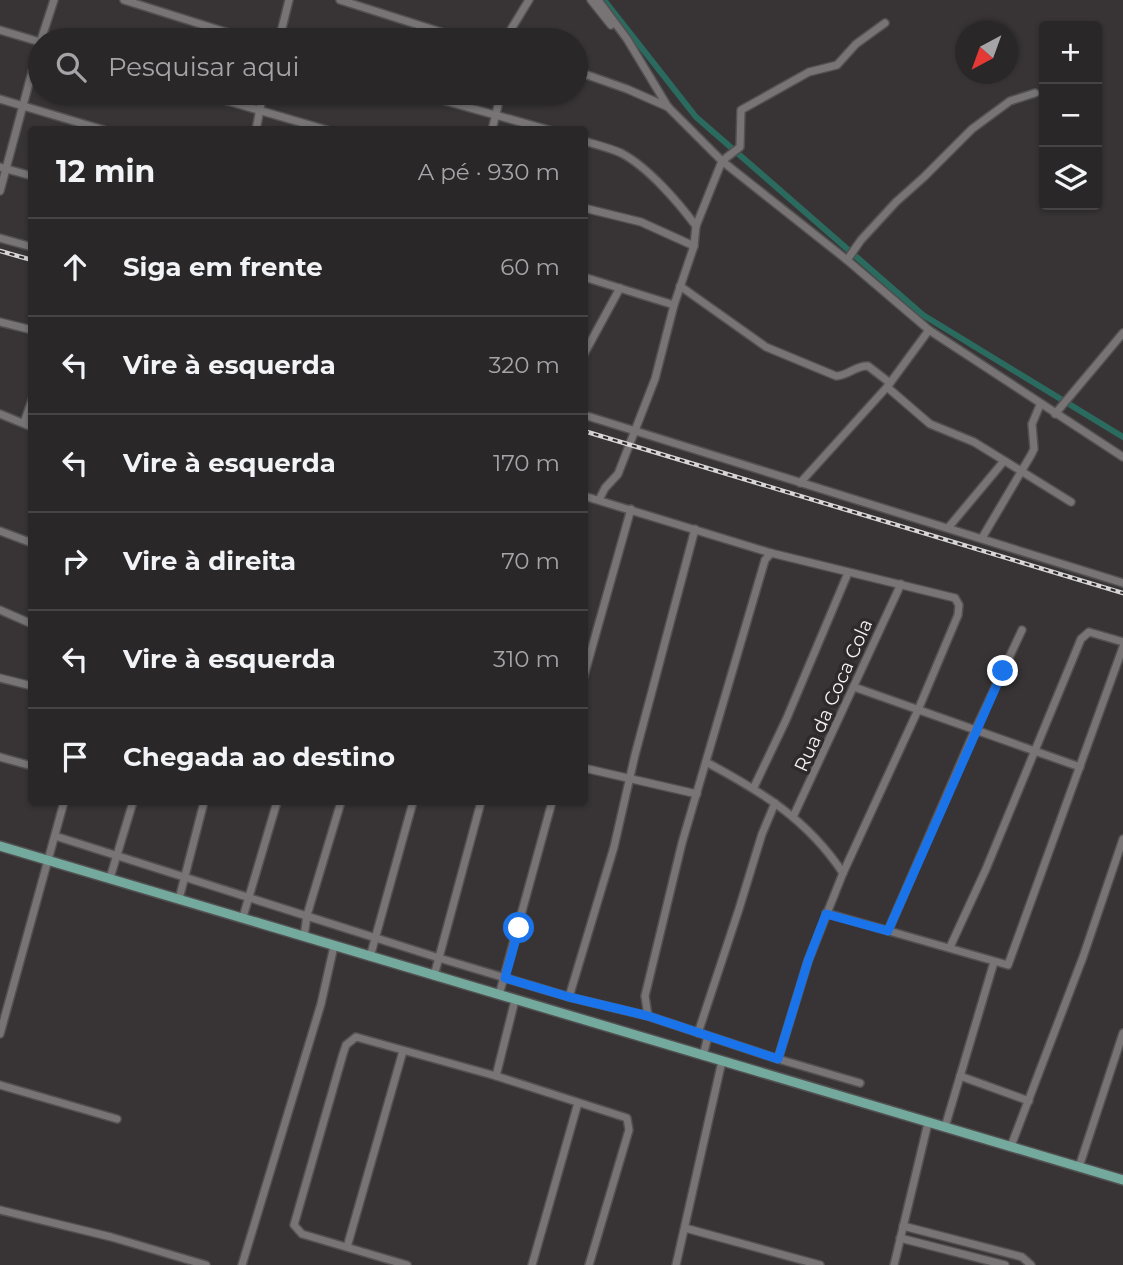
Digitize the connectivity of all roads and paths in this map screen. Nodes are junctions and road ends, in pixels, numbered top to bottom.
1 (54, 0) edge
2 (124, 0) edge
3 (289, 0) edge
4 (340, 0) edge
5 (529, 0) edge
6 (591, 0) edge
7 (598, 0) edge
8 (884, 23) dead end
9 (45, 28) edge
10 (213, 28) edge
11 (282, 28) edge
12 (428, 28) edge
13 (512, 28) edge
14 (0, 30) edge
15 (28, 38) edge
16 (627, 39) junction
17 (588, 75) edge
18 (28, 85) edge
19 (1035, 93) dead end
20 (0, 99) edge
21 (241, 105) edge
22 (259, 105) edge
23 (458, 105) edge
24 (498, 105) edge
25 (22, 106) junction
26 (668, 107) junction
27 (258, 110) junction
28 (495, 116) junction
29 (90, 126) edge
30 (256, 126) edge
31 (313, 126) edge
32 (493, 126) edge
33 (534, 126) edge
34 (588, 142) edge
35 (722, 161) junction
36 (3, 168) edge
37 (28, 175) edge
38 (0, 191) edge
39 (588, 209) edge
40 (696, 226) junction
41 (0, 238) edge
42 (28, 246) edge
43 (694, 246) junction
44 (847, 260) junction
45 (588, 278) edge
46 (680, 286) junction
47 (621, 288) junction
48 (674, 305) junction
49 (0, 321) edge
50 (28, 329) edge
51 (929, 330) junction
52 (1123, 333) edge
53 (588, 347) edge
54 (888, 385) junction
55 (1040, 405) junction
56 (0, 414) edge
57 (1055, 414) junction
58 (588, 416) edge
59 (28, 425) edge
60 (634, 430) junction
61 (1123, 457) edge
62 (1004, 461) junction
63 (1021, 473) junction
64 (800, 482) junction
65 (588, 497) edge
66 (599, 500) junction
67 (1071, 502) dead end
68 (631, 509) junction
69 (948, 528) junction
70 (695, 529) junction
71 (0, 531) edge
72 (982, 538) junction
73 (28, 542) edge
74 (771, 553) junction
75 (848, 573) junction
76 (1123, 583) edge
77 (901, 584) junction
78 (0, 610) edge
79 (28, 622) edge
80 (1022, 630) dead end
81 (1123, 642) edge
82 (1123, 647) edge
83 (588, 662) edge
84 (0, 678) edge
85 (28, 685) edge
86 (853, 687) junction
87 (918, 710) junction
88 (975, 730) junction
89 (1037, 752) junction
90 (0, 757) edge
91 (706, 762) junction
92 (28, 765) edge
93 (1080, 767) junction
94 (588, 769) edge
95 (631, 778) junction
96 (754, 787) junction
97 (697, 794) junction
98 (775, 803) junction
99 (63, 805) edge
100 (132, 805) edge
101 (203, 805) edge
102 (275, 805) edge
103 (340, 805) edge
104 (412, 805) edge
105 (480, 805) edge
106 (551, 805) edge
107 (793, 817) junction
108 (55, 836) junction
109 (1123, 839) edge
110 (0, 846) edge
111 (117, 856) junction
112 (48, 860) junction
113 (842, 873) junction
114 (110, 877) junction
115 (185, 878) junction
116 (248, 897) junction
117 (179, 899) junction
118 (826, 914) junction
119 (307, 915) junction
120 (243, 917) junction
121 (888, 931) junction
122 (304, 937) junction
123 (375, 937) junction
124 (334, 946) junction
125 (950, 947) junction
126 (370, 957) junction
127 (439, 958) junction
128 (994, 962) junction
129 (434, 976) junction
130 (505, 978) junction
131 (499, 995) junction
132 (569, 997) junction
133 (515, 1000) junction
134 (648, 1016) junction
135 (698, 1033) junction
136 (1123, 1033) edge
137 (0, 1034) edge
138 (708, 1036) junction
139 (404, 1051) junction
140 (703, 1056) junction
141 (778, 1059) junction
142 (722, 1061) junction
143 (496, 1076) junction
144 (960, 1076) junction
145 (860, 1083) dead end
146 (0, 1085) edge
147 (1030, 1101) junction
148 (578, 1103) junction
149 (117, 1119) dead end
150 (928, 1123) junction
151 (944, 1127) junction
152 (1011, 1146) junction
153 (1079, 1167) junction
154 (1123, 1180) edge
155 (0, 1210) edge
156 (903, 1226) junction
157 (685, 1228) junction
158 (900, 1238) junction
159 (347, 1247) junction
160 (206, 1265) edge
161 (242, 1265) edge
162 (407, 1265) edge
163 (532, 1265) edge
164 (589, 1265) edge
165 (676, 1265) edge
166 (820, 1265) edge
167 (894, 1265) edge
168 (1005, 1265) edge
169 (1031, 1265) edge

1 - 9 street
2 - 10 street
3 - 11 street
4 - 12 street
5 - 13 street
6 - 16 street
7 - 16 street
8 - 35 street
14 - 15 street
16 - 26 street
17 - 26 street
18 - 25 street
19 - 44 street
20 - 25 street
21 - 27 street
22 - 27 street
23 - 28 street
24 - 28 street
25 - 29 street
25 - 36 street
26 - 35 street
27 - 30 street
27 - 31 street
28 - 32 street
28 - 33 street
34 - 40 street
35 - 40 street
35 - 44 street
36 - 37 street
36 - 38 street
39 - 43 street
40 - 43 street
41 - 42 street
43 - 46 street
44 - 51 street
45 - 47 street
46 - 48 street
46 - 54 street
47 - 48 street
47 - 53 street
48 - 60 street
49 - 50 street
51 - 54 street
51 - 55 street
52 - 57 street
54 - 62 street
54 - 64 street
55 - 57 street
55 - 63 street
56 - 59 street
57 - 61 street
58 - 60 street
60 - 64 street
60 - 66 street
62 - 63 street
62 - 69 street
63 - 67 street
63 - 72 street
64 - 69 street
65 - 66 street
66 - 68 street
68 - 70 street
68 - 83 street
69 - 72 street
70 - 74 street
70 - 95 street
71 - 73 street
72 - 76 street
74 - 75 street
74 - 91 street
75 - 77 street
75 - 96 street
77 - 86 street, Rua da Coca Cola
77 - 87 street
78 - 79 street
80 - 88 street
81 - 89 street
82 - 93 street
84 - 85 street
86 - 87 street
86 - 107 street, Rua da Coca Cola
87 - 88 street
87 - 113 street
88 - 89 street
88 - 121 street
89 - 93 street
89 - 125 street
90 - 92 street
91 - 96 street
91 - 97 street
93 - 128 street
94 - 95 street
95 - 97 street
95 - 132 street
96 - 98 street
97 - 134 street
98 - 107 street
98 - 135 street
99 - 108 street
100 - 111 street
101 - 115 street
102 - 116 street
103 - 119 street
104 - 123 street
105 - 127 street
106 - 130 street
107 - 113 street
108 - 111 street
108 - 112 street
109 - 147 street
110 - 112 main road
111 - 114 street
111 - 115 street
112 - 114 main road
112 - 137 street
113 - 118 street
114 - 117 main road
115 - 116 street
115 - 117 street
116 - 119 street
116 - 120 street
117 - 120 main road
118 - 121 street
118 - 141 street
119 - 122 street
119 - 123 street
120 - 122 main road
121 - 125 street
122 - 124 main road
123 - 126 street
123 - 127 street
124 - 126 main road
124 - 161 street
125 - 128 street
126 - 129 main road
127 - 129 street
127 - 130 street
128 - 144 street
129 - 131 main road
130 - 131 street
130 - 132 street
131 - 133 main road
132 - 134 street
133 - 140 main road
133 - 143 street
134 - 135 street
135 - 138 street
136 - 153 street
138 - 140 street
138 - 141 street
139 - 143 street
139 - 159 street
139 - 159 street
140 - 142 main road
141 - 145 street
142 - 150 main road
142 - 157 street
143 - 148 street
144 - 147 street
144 - 151 street
146 - 149 street
147 - 152 street
148 - 163 street
148 - 164 street
150 - 151 main road
150 - 156 street
151 - 152 main road
152 - 153 main road
153 - 154 main road
155 - 160 street
156 - 158 street
156 - 169 street
157 - 165 street
157 - 166 street
158 - 167 street
158 - 168 street
159 - 162 street

